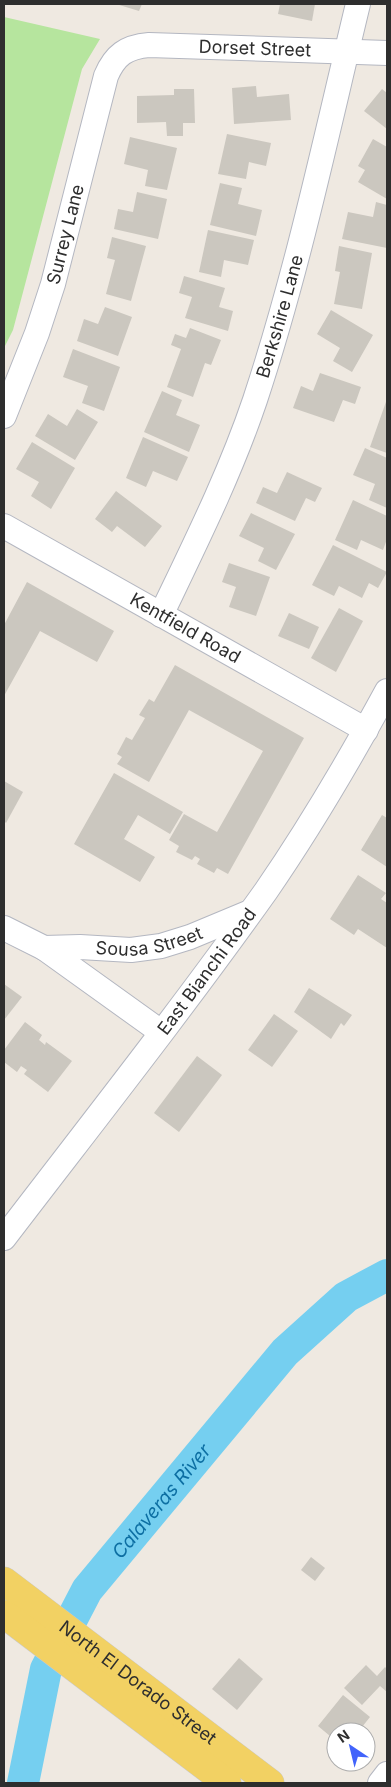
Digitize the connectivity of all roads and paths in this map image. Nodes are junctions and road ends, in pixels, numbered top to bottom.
1 (358, 4) edge
2 (347, 51) junction
3 (123, 53) joint
4 (387, 53) edge
5 (4, 416) edge
6 (4, 526) edge
7 (161, 615) junction
8 (387, 691) edge
9 (366, 730) junction
10 (250, 912) junction
11 (4, 928) edge
12 (44, 948) junction
13 (161, 1032) junction
14 (4, 1238) edge
15 (4, 1581) edge
16 (4, 1614) edge
17 (387, 1774) edge
18 (227, 1783) edge
19 (270, 1783) edge
20 (380, 1783) edge

1 - 2 street, Berkshire Lane
2 - 3 street, Dorset Street
2 - 4 street, Dorset Street
2 - 7 street, Berkshire Lane
3 - 5 street, Surrey Lane
6 - 7 street, Kentfield Road
7 - 9 street, Kentfield Road
8 - 9 street, East Bianchi Road
9 - 10 street, East Bianchi Road
10 - 12 street, Sousa Street
10 - 13 street, East Bianchi Road
11 - 12 street, Sousa Street
12 - 13 street, Sousa Street
13 - 14 street, East Bianchi Road
15 - 19 main road, North El Dorado Street
16 - 18 main road, North El Dorado Street
17 - 20 street

